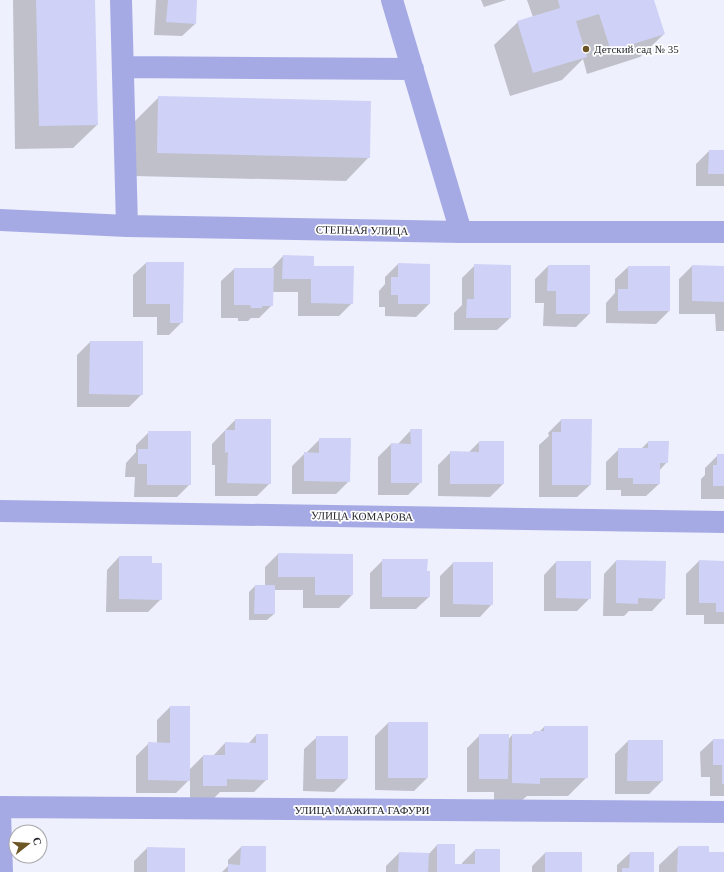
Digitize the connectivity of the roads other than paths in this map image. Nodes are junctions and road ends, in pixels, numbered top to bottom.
1 (121, 0) edge
2 (392, 0) edge
3 (123, 67) junction
4 (414, 69) junction
5 (0, 220) edge
6 (127, 226) junction
7 (462, 232) junction
8 (724, 232) edge
9 (0, 511) edge
10 (724, 522) edge
11 (0, 807) edge
12 (724, 812) edge
13 (0, 814) edge
14 (2, 872) edge

1 - 3 street
2 - 4 street
3 - 4 street
3 - 6 street
4 - 7 street
5 - 6 street, СТЕПНАЯ УЛИЦА
6 - 7 street, СТЕПНАЯ УЛИЦА
7 - 8 street, СТЕПНАЯ УЛИЦА
9 - 10 street, УЛИЦА КОМАРОВА
11 - 12 street, УЛИЦА МАЖИТА ГАФУРИ
13 - 14 street

